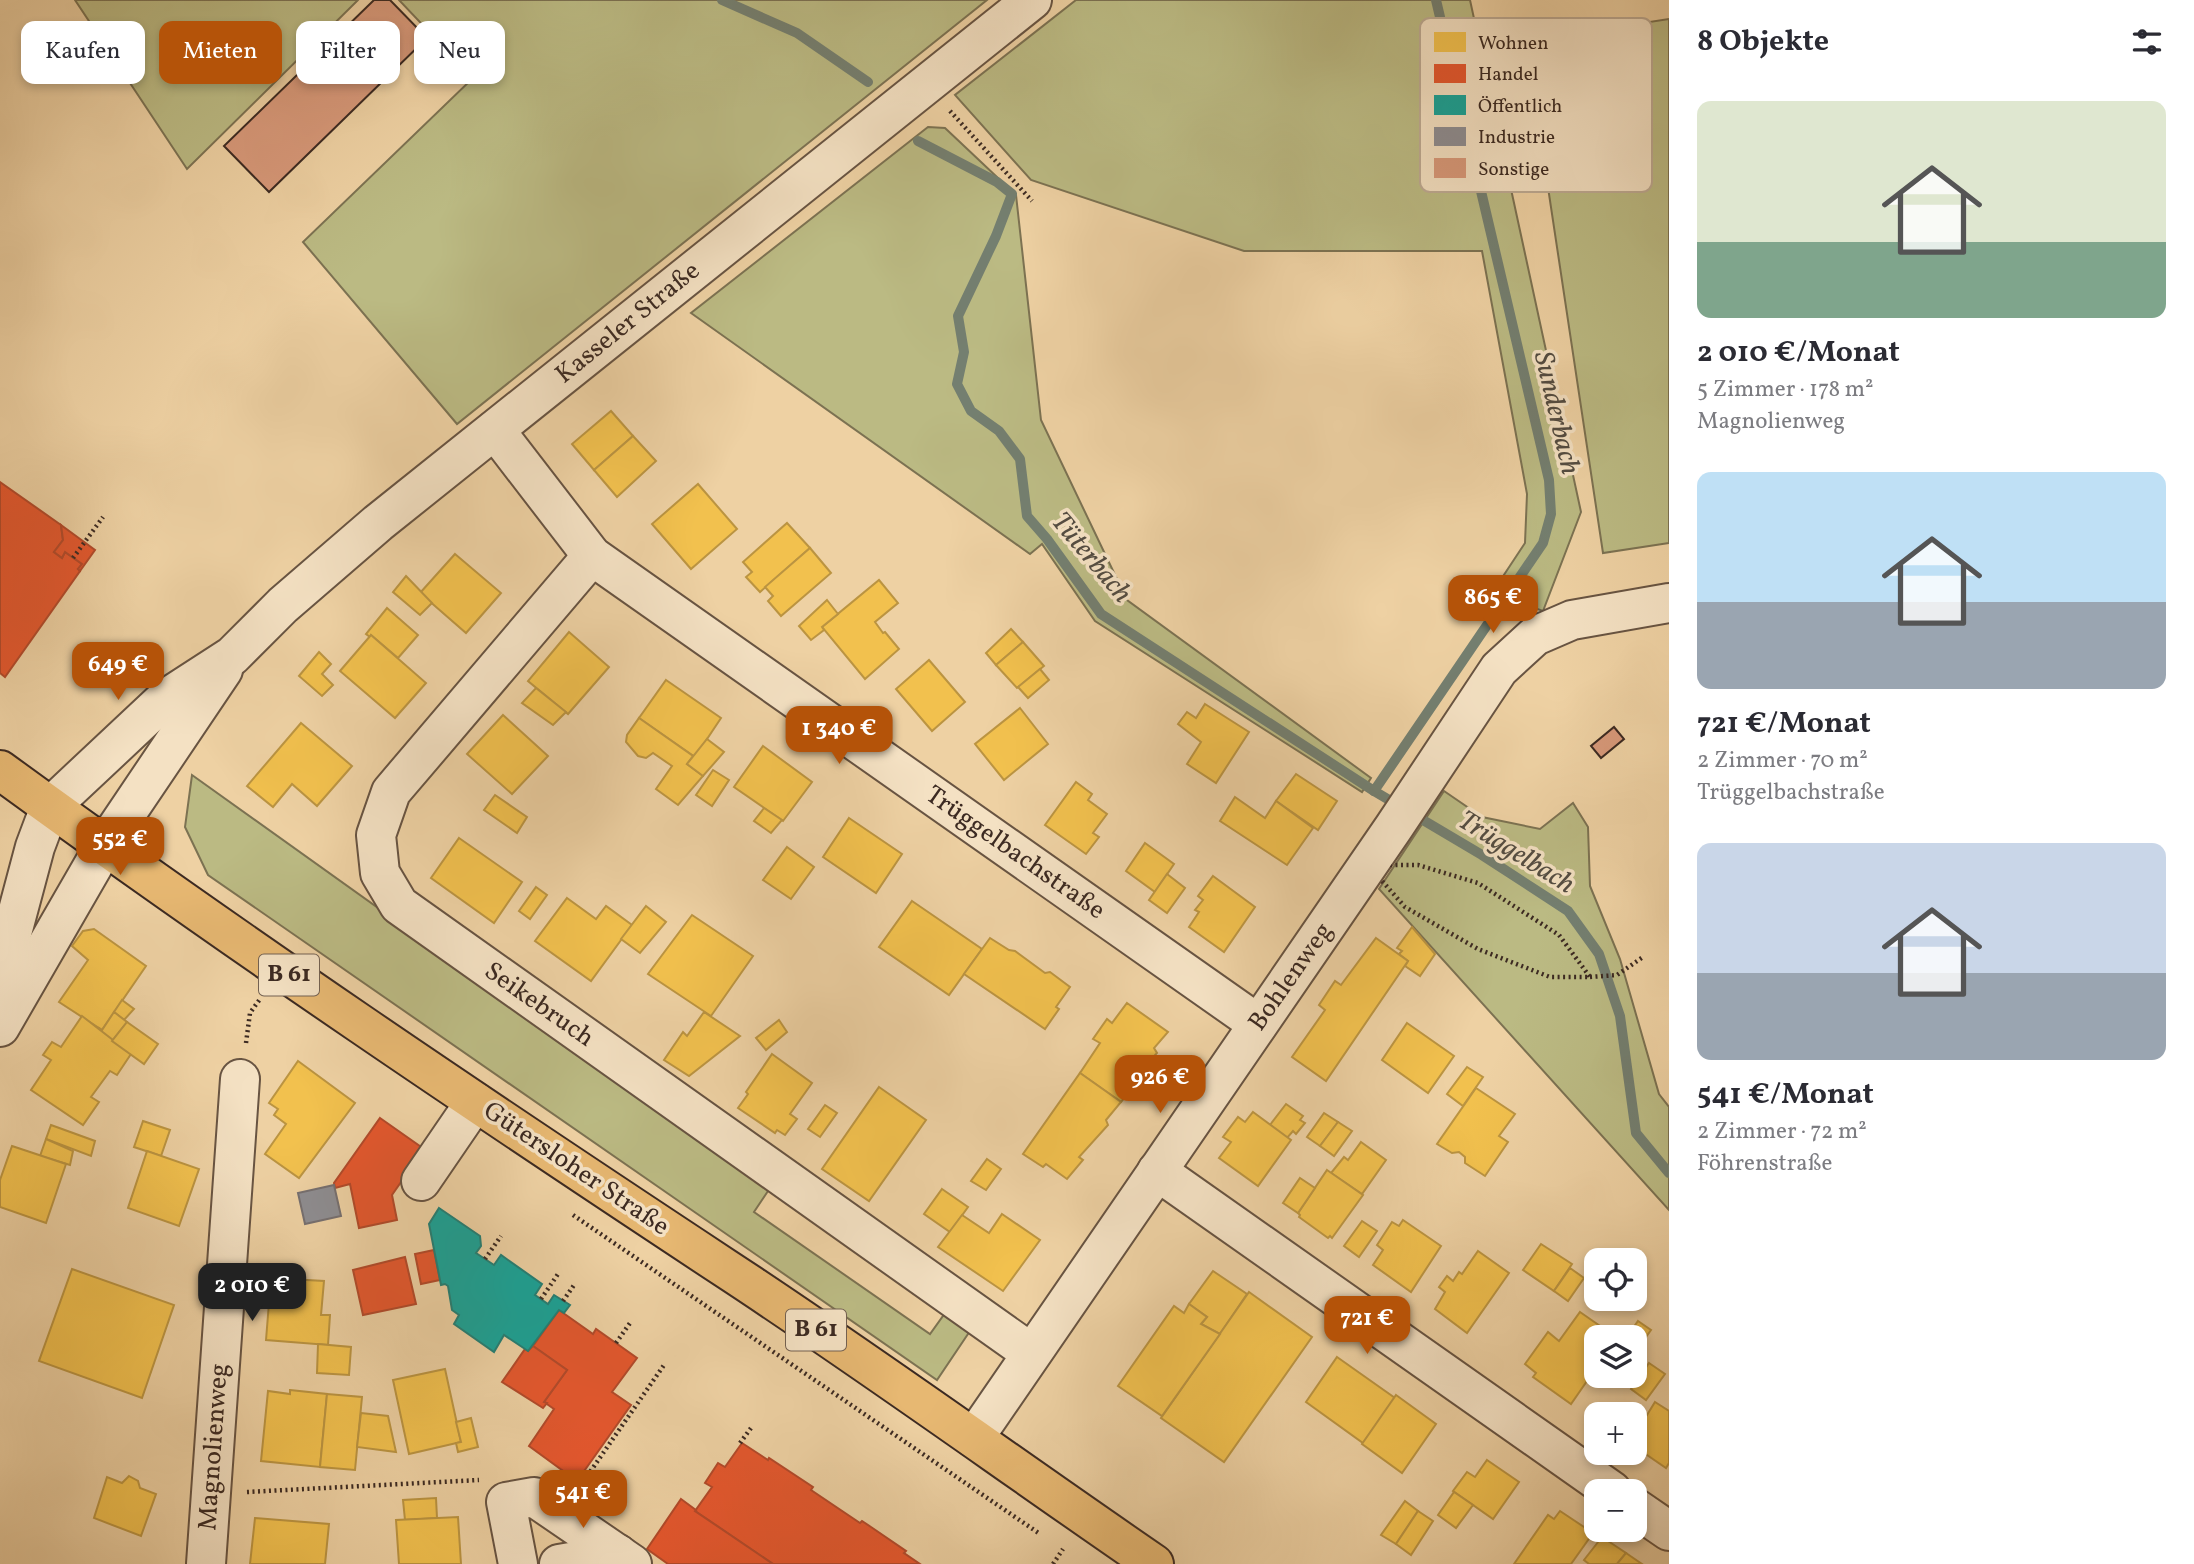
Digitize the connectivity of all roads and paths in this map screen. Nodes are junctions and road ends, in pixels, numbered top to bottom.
1 (1032, 0) edge
2 (926, 85) junction
3 (1032, 201) dead end
4 (495, 430) junction
5 (103, 517) dead end
6 (592, 556) junction
7 (73, 558) dead end
8 (1669, 603) edge
9 (232, 656) junction
10 (0, 770) edge
11 (50, 807) junction
12 (105, 845) junction
13 (1368, 865) junction
14 (1643, 957) dead end
15 (1590, 977) junction
16 (0, 978) edge
17 (261, 999) dead end
18 (1258, 1024) junction
19 (0, 1027) edge
20 (240, 1079) joint
21 (475, 1102) junction
22 (1157, 1171) junction
23 (421, 1181) dead end
24 (501, 1236) dead end
25 (485, 1259) dead end
26 (558, 1274) dead end
27 (574, 1285) dead end
28 (541, 1299) dead end
29 (563, 1301) dead end
30 (629, 1323) dead end
31 (616, 1343) dead end
32 (1031, 1353) junction
33 (664, 1365) dead end
34 (751, 1428) dead end
35 (974, 1438) junction
36 (740, 1443) dead end
37 (481, 1479) dead end
38 (1595, 1479) edge
39 (210, 1494) junction
40 (560, 1515) junction
41 (1647, 1516) edge
42 (1669, 1531) edge
43 (1063, 1549) dead end
44 (625, 1559) edge
45 (206, 1564) edge
46 (517, 1564) edge
47 (559, 1564) edge
48 (1053, 1564) edge
49 (1154, 1564) edge

1 - 2 street, Kasseler Straße
2 - 3 path
2 - 4 street, Kasseler Straße
4 - 6 street, Trüggelbachstraße
4 - 9 street, Kasseler Straße
5 - 7 path
6 - 18 street, Trüggelbachstraße
6 - 32 street, Seikebruch
8 - 13 street, Bohlenweg
9 - 11 street, Kasseler Straße
9 - 12 street, Kasseler Straße
10 - 11 main road, Gütersloher Straße / B 61
11 - 12 main road, Gütersloher Straße / B 61
11 - 16 street
12 - 19 street, Kasseler Straße
12 - 21 main road, Gütersloher Straße / B 61
13 - 15 path
13 - 15 path
13 - 18 street, Bohlenweg
14 - 15 path
17 - 20 path
18 - 22 street, Bohlenweg
20 - 39 street, Magnolienweg
21 - 23 street
21 - 35 main road, Gütersloher Straße / B 61
22 - 32 street, Bohlenweg
22 - 38 street
24 - 25 path
26 - 28 path
27 - 29 path
30 - 31 path
32 - 35 street, Bohlenweg
33 - 40 path
34 - 36 path
35 - 49 main road, Gütersloher Straße / B 61
37 - 39 path
39 - 45 street, Magnolienweg
40 - 44 street
40 - 46 street
41 - 42 street
43 - 48 path
44 - 47 street

